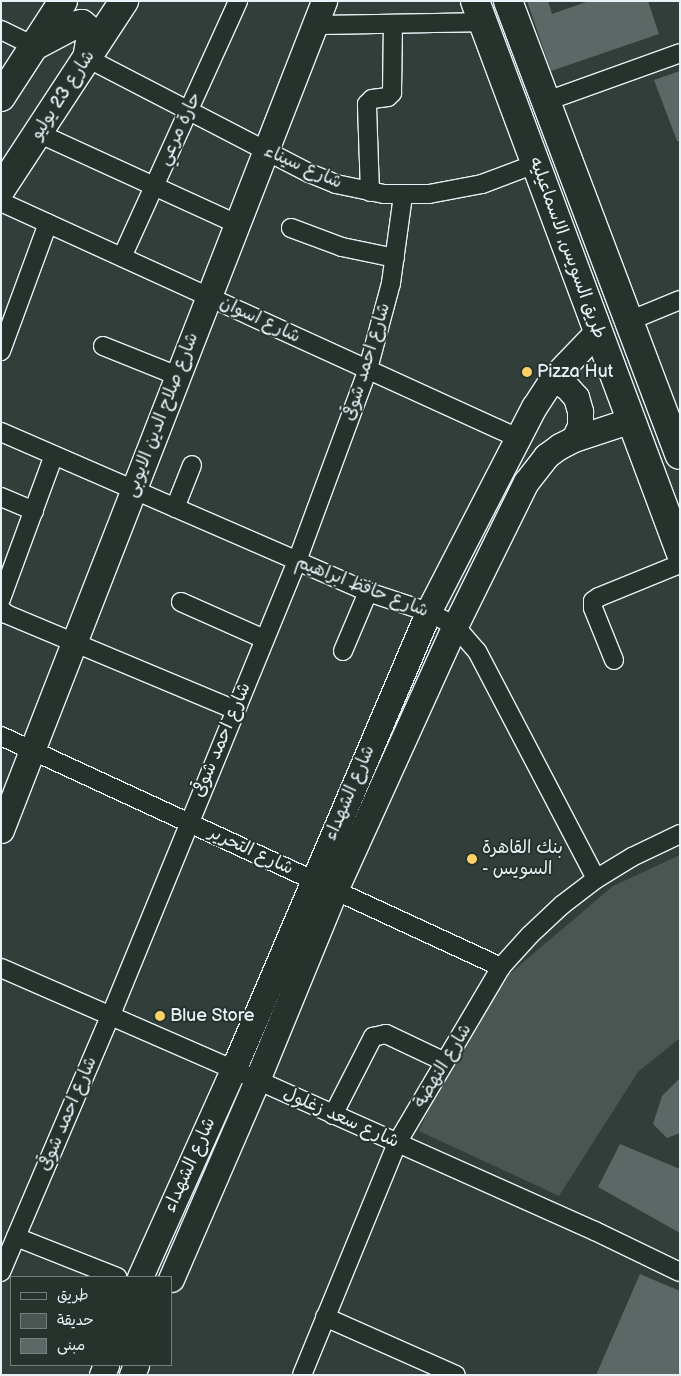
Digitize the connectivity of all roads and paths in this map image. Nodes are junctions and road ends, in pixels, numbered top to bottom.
1 (62, 1) edge
2 (124, 1) edge
3 (238, 1) edge
4 (324, 1) edge
5 (508, 1) edge
6 (479, 11) edge
7 (393, 24) junction
8 (315, 25) junction
9 (1, 30) edge
10 (34, 46) junction
11 (680, 53) edge
12 (87, 58) junction
13 (1, 97) edge
14 (547, 100) junction
15 (188, 110) junction
16 (38, 132) junction
17 (266, 151) junction
18 (536, 164) junction
19 (154, 185) junction
20 (1, 189) edge
21 (370, 192) junction
22 (403, 195) junction
23 (1, 202) edge
24 (48, 223) junction
25 (237, 224) junction
26 (291, 228) dead end
27 (122, 257) junction
28 (395, 258) junction
29 (209, 296) junction
30 (680, 300) edge
31 (629, 321) junction
32 (598, 331) junction
33 (103, 346) dead end
34 (1, 351) edge
35 (368, 369) junction
36 (178, 376) junction
37 (552, 379) junction
38 (631, 420) junction
39 (1, 432) edge
40 (518, 438) junction
41 (574, 439) junction
42 (54, 455) junction
43 (680, 455) edge
44 (192, 465) dead end
45 (133, 490) junction
46 (1, 497) edge
47 (175, 508) junction
48 (34, 511) junction
49 (680, 551) edge
50 (296, 561) junction
51 (680, 564) edge
52 (368, 592) junction
53 (1, 599) edge
54 (181, 602) dead end
55 (1, 608) edge
56 (428, 612) junction
57 (455, 626) junction
58 (264, 639) junction
59 (74, 642) junction
60 (343, 650) dead end
61 (614, 660) dead end
62 (235, 710) junction
63 (1, 736) edge
64 (32, 750) junction
65 (188, 822) junction
66 (1, 830) edge
67 (680, 834) edge
68 (596, 879) junction
69 (324, 885) junction
70 (502, 967) junction
71 (1, 968) edge
72 (110, 1017) junction
73 (445, 1062) junction
74 (233, 1070) junction
75 (257, 1080) junction
76 (333, 1116) junction
77 (396, 1144) junction
78 (16, 1237) junction
79 (1, 1272) edge
80 (680, 1272) edge
81 (114, 1276) edge
82 (140, 1276) edge
83 (172, 1277) edge
84 (325, 1317) junction
85 (302, 1375) edge
86 (456, 1375) edge

1 - 10 main road
2 - 12 main road, شارع 23 يوليو
3 - 15 street, حارة مرعي
4 - 8 street, شارع صلاح الدين الايوبى
5 - 14 main road, طريق السويس, الاسماعيليه
6 - 7 street
6 - 18 main road, طريق السويس, الاسماعيليه
7 - 8 street
7 - 21 street
8 - 17 street, شارع صلاح الدين الايوبى
9 - 10 street
10 - 12 main road
10 - 13 main road
11 - 14 street
12 - 15 street, شارع سيناء
12 - 16 main road, شارع 23 يوليو
14 - 31 main road, طريق السويس, الاسماعيليه
15 - 17 street, شارع سيناء
15 - 19 street, حارة مرعي
16 - 19 street
16 - 20 main road, شارع 23 يوليو
17 - 21 street, شارع سيناء
17 - 25 street, شارع صلاح الدين الايوبى
18 - 22 street, شارع سيناء
18 - 32 main road, طريق السويس, الاسماعيليه
19 - 25 street
19 - 27 street, حارة مرعي
21 - 22 street, شارع سيناء
22 - 28 street, شارع احمد شوقى
23 - 24 street, شارع اسوان
24 - 27 street, شارع اسوان
24 - 34 street
25 - 29 street, شارع صلاح الدين الايوبى
26 - 28 street
27 - 29 street, شارع اسوان
28 - 35 street, شارع احمد شوقى
29 - 35 street, شارع اسوان
29 - 36 street, شارع صلاح الدين الايوبى
30 - 31 street
31 - 43 main road, طريق السويس, الاسماعيليه
32 - 37 street, شارع الشهداء
32 - 38 main road, طريق السويس, الاسماعيليه
33 - 36 street
35 - 40 street, شارع اسوان
35 - 50 street, شارع احمد شوقى
36 - 45 street, شارع صلاح الدين الايوبى
37 - 40 street, شارع الشهداء
37 - 41 street
38 - 41 street, شارع الشهداء
38 - 49 main road, طريق السويس, الاسماعيليه
39 - 42 street, شارع حافظ ابراهيم
40 - 56 street, شارع الشهداء
41 - 57 street, شارع الشهداء
42 - 45 street, شارع حافظ ابراهيم
42 - 48 street
44 - 47 street
45 - 47 street, شارع حافظ ابراهيم
45 - 59 street, شارع صلاح الدين الايوبى
46 - 48 street
47 - 50 street, شارع حافظ ابراهيم
48 - 53 street
50 - 52 street, شارع حافظ ابراهيم
50 - 58 street, شارع احمد شوقى
51 - 61 street
52 - 56 street, شارع حافظ ابراهيم
52 - 60 street
54 - 58 street
55 - 59 street
56 - 57 street, شارع حافظ ابراهيم
56 - 69 street, شارع الشهداء
57 - 68 street, شارع حافظ ابراهيم
57 - 69 street, شارع الشهداء
58 - 62 street, شارع احمد شوقى
59 - 62 street
59 - 64 street, شارع صلاح الدين الايوبى
62 - 65 street, شارع احمد شوقى
63 - 64 street, شارع التحرير
64 - 65 street, شارع التحرير
64 - 66 street, شارع صلاح الدين الايوبى
65 - 69 street, شارع التحرير
65 - 72 street, شارع احمد شوقى
67 - 68 street, شارع النهضة
68 - 70 street, شارع النهضة
69 - 70 street, شارع التحرير
69 - 74 street, شارع الشهداء
69 - 75 street, شارع الشهداء
70 - 73 street, شارع النهضة
71 - 72 street, شارع سعد زغلول
72 - 74 street, شارع سعد زغلول
72 - 78 street, شارع احمد شوقى
73 - 76 street
73 - 77 street, شارع النهضة
74 - 75 street, شارع سعد زغلول
74 - 82 street, شارع الشهداء
75 - 76 street, شارع سعد زغلول
75 - 83 street, شارع الشهداء
76 - 77 street, شارع سعد زغلول
77 - 80 street, شارع سعد زغلول
77 - 84 street, شارع النهضة
78 - 79 street, شارع احمد شوقى
78 - 81 street
84 - 85 street, شارع النهضة
84 - 86 street

